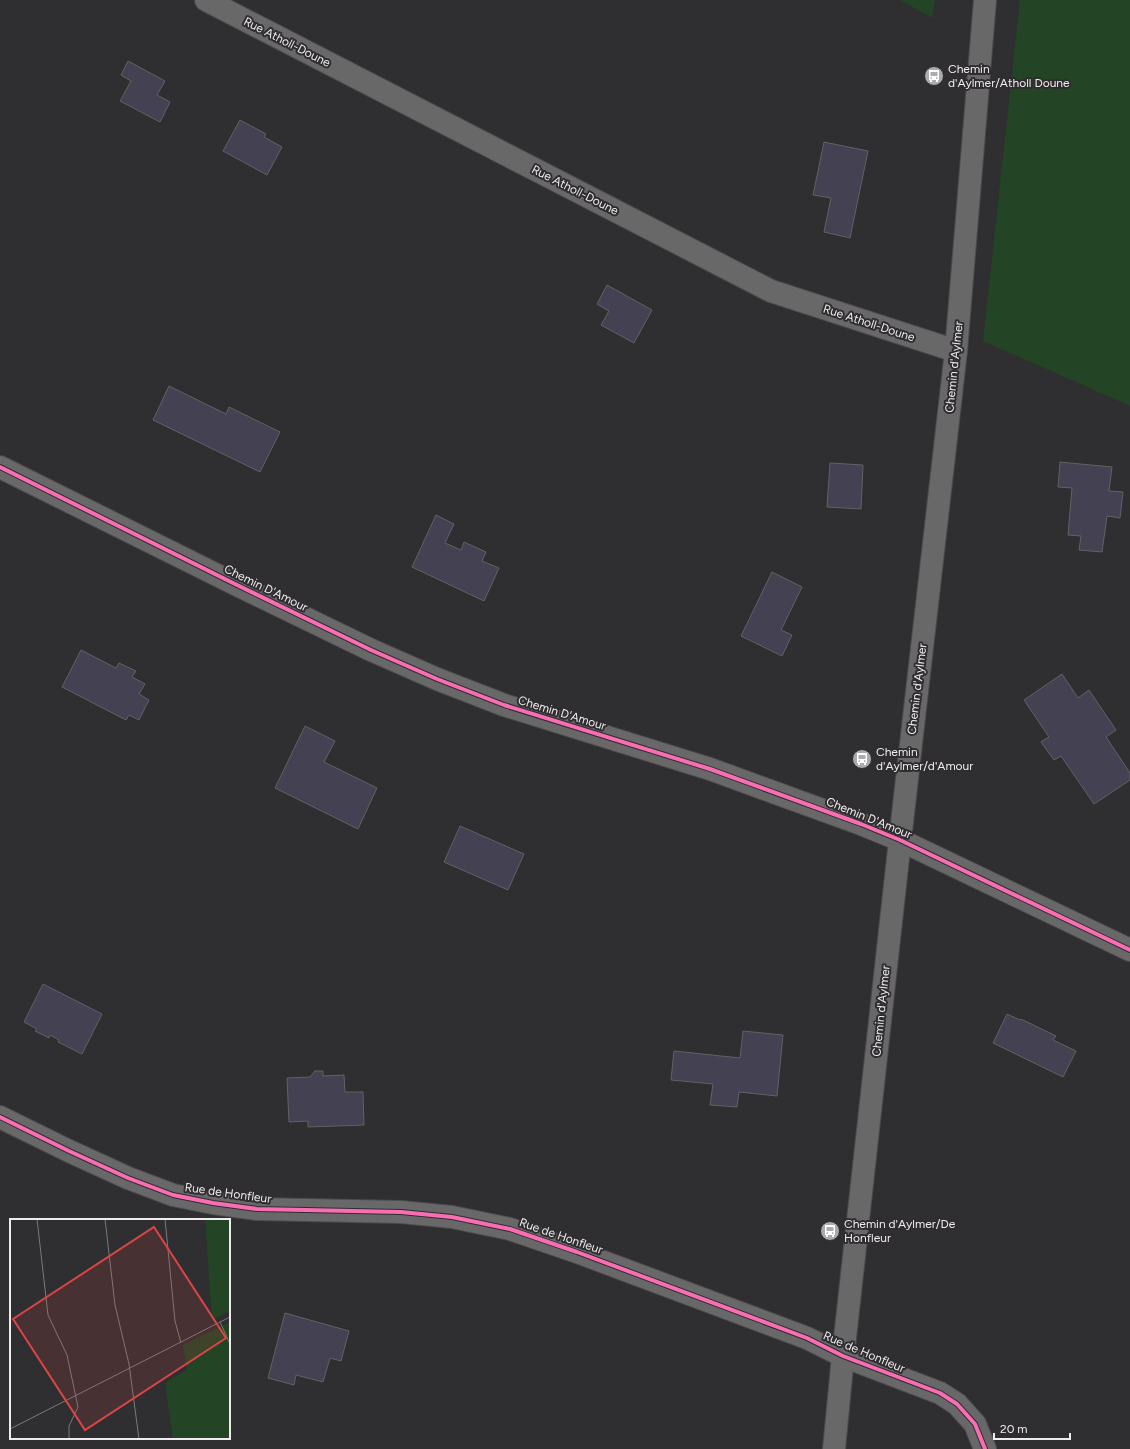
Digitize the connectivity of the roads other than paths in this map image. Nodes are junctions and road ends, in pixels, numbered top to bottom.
1 (206, 0) edge
2 (985, 0) edge
3 (956, 351) junction
4 (0, 467) edge
5 (900, 840) junction
6 (1130, 950) edge
7 (0, 1117) edge
8 (843, 1356) junction
9 (834, 1449) edge
10 (985, 1449) edge

1 - 3 street, Rue Atholl-Doune
2 - 3 street, Chemin d'Aylmer
3 - 5 street, Chemin d'Aylmer
4 - 5 street, Chemin D'Amour
5 - 6 street, Chemin D'Amour
5 - 8 street, Chemin d'Aylmer
7 - 8 street, Rue de Honfleur
8 - 9 street, Chemin d'Aylmer
8 - 10 street, Rue de Honfleur

